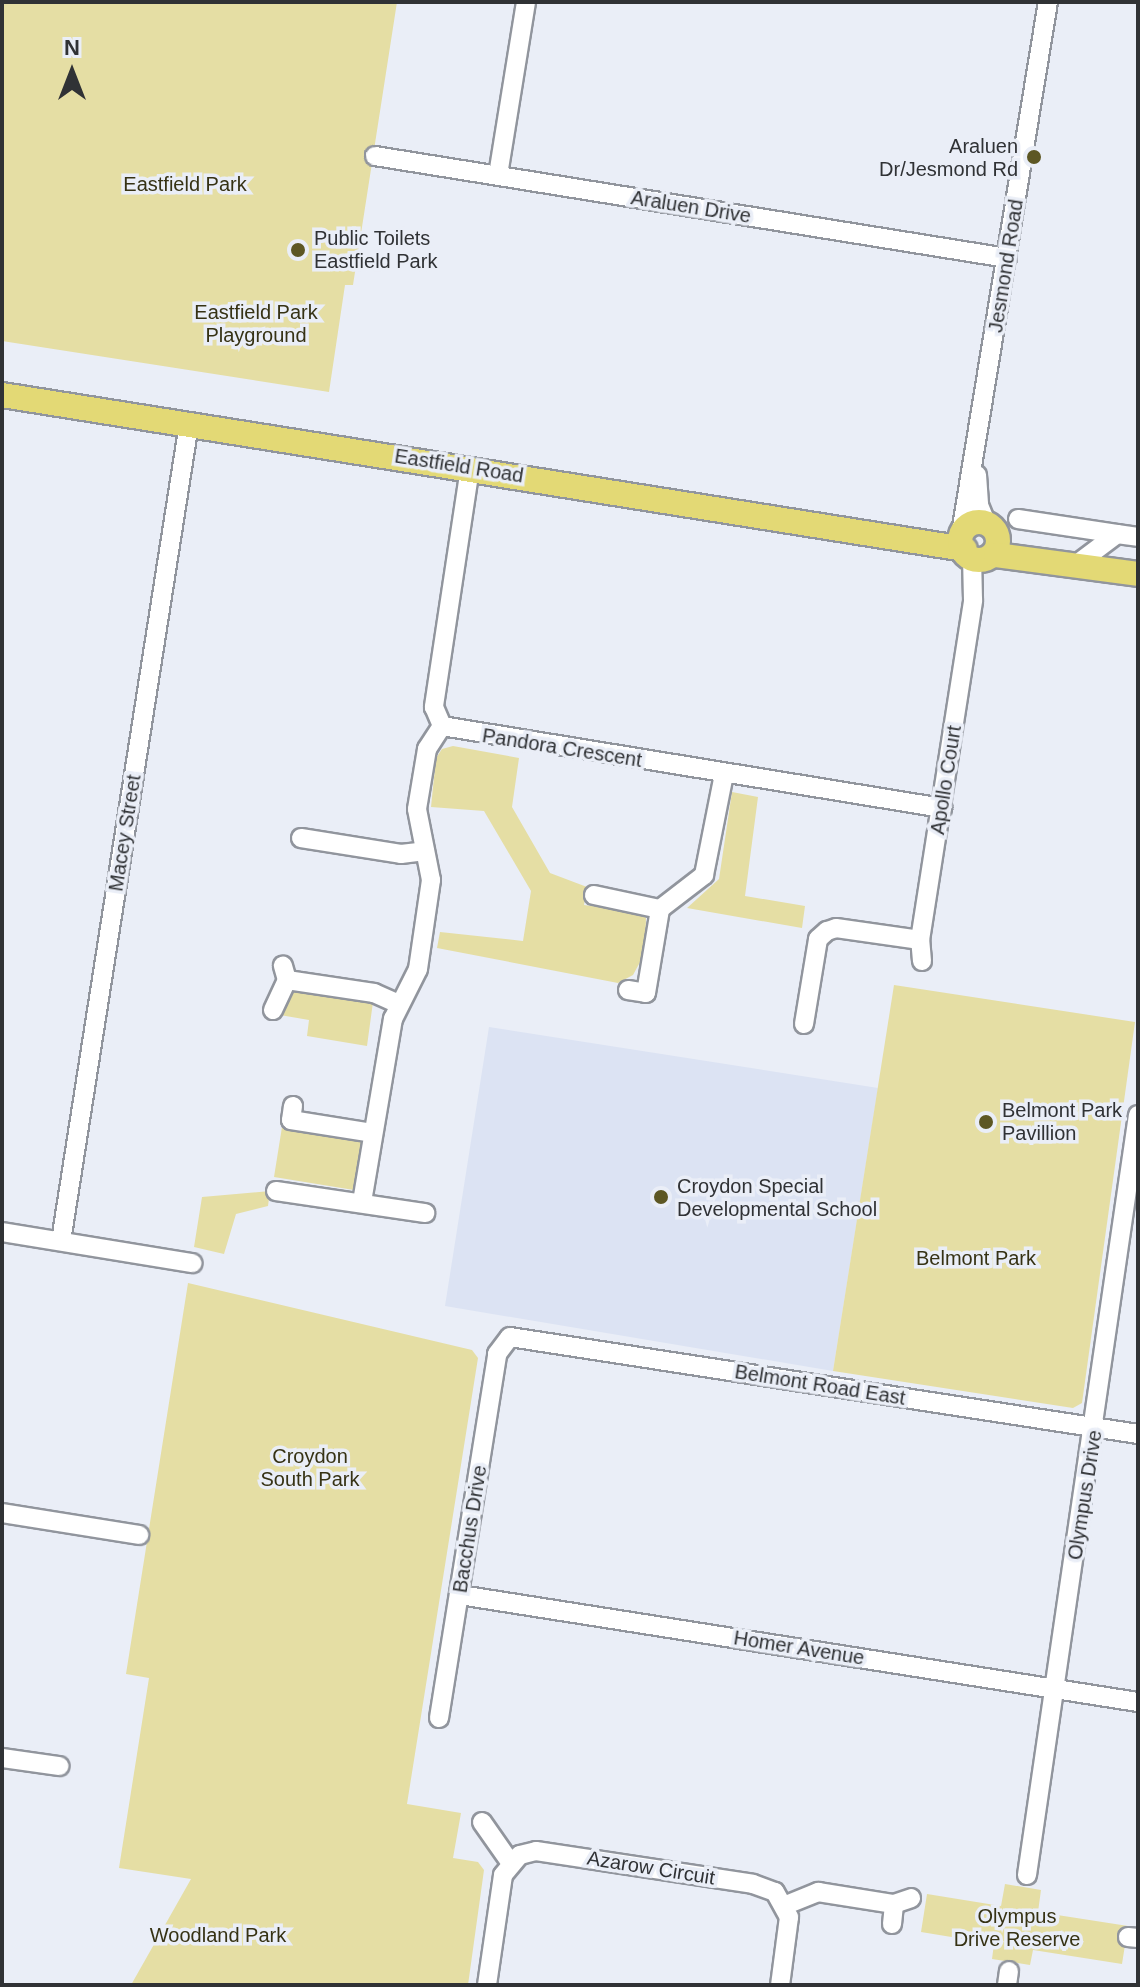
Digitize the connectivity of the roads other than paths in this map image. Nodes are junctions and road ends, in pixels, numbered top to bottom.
1 (526, 2) edge
2 (1048, 2) edge
3 (375, 156) dead end
4 (498, 175) junction
5 (1007, 258) junction
6 (2, 395) edge
7 (189, 424) junction
8 (979, 436) junction
9 (470, 468) junction
10 (1018, 519) dead end
11 (1117, 534) junction
12 (1138, 537) edge
13 (979, 542) junction
14 (1074, 564) junction
15 (1138, 574) edge
16 (442, 726) junction
17 (724, 774) junction
18 (942, 808) junction
19 (301, 838) dead end
20 (425, 851) junction
21 (592, 893) dead end
22 (660, 909) junction
23 (920, 940) junction
24 (922, 961) dead end
25 (628, 990) dead end
26 (399, 1004) junction
27 (273, 1010) dead end
28 (804, 1024) dead end
29 (293, 1106) dead end
30 (1138, 1115) edge
31 (372, 1133) junction
32 (1134, 1170) edge
33 (276, 1191) dead end
34 (362, 1202) junction
35 (425, 1213) dead end
36 (2, 1232) edge
37 (61, 1241) junction
38 (192, 1263) dead end
39 (503, 1341) joint
40 (1096, 1428) junction
41 (1138, 1434) edge
42 (2, 1513) edge
43 (139, 1535) dead end
44 (460, 1595) junction
45 (1054, 1688) junction
46 (1138, 1702) edge
47 (439, 1718) dead end
48 (2, 1758) edge
49 (59, 1766) dead end
50 (482, 1822) dead end
51 (510, 1862) junction
52 (1027, 1875) dead end
53 (786, 1905) junction
54 (892, 1924) dead end
55 (487, 1985) edge
56 (780, 1985) edge

1 - 4 street
2 - 5 street, Jesmond Road
3 - 4 street, Araluen Drive
4 - 5 street, Araluen Drive
5 - 8 street, Jesmond Road
6 - 7 main road, Eastfield Road
7 - 9 main road, Eastfield Road
7 - 37 street, Macey Street
8 - 13 street, Jesmond Road
8 - 13 street, Jesmond Road
9 - 13 main road, Eastfield Road
9 - 16 street
10 - 11 street
11 - 12 street
11 - 14 street
13 - 14 main road, Eastfield Road
13 - 18 street, Apollo Court
14 - 15 main road, Eastfield Road
16 - 17 street, Pandora Crescent
16 - 20 street
17 - 18 street, Pandora Crescent
17 - 22 street
18 - 23 street, Apollo Court
19 - 20 street
20 - 26 street
21 - 22 street
22 - 25 street
23 - 24 street, Apollo Court
23 - 28 street
26 - 27 street
26 - 31 street
29 - 31 street
30 - 32 street, Olympus Drive
31 - 34 street
32 - 40 street, Olympus Drive
33 - 34 street
34 - 35 street
36 - 37 street
37 - 38 street
39 - 40 street, Belmont Road East
39 - 44 street, Bacchus Drive
40 - 41 street, Belmont Road East
40 - 45 street, Olympus Drive
42 - 43 street
44 - 45 street, Homer Avenue
44 - 47 street, Bacchus Drive
45 - 46 street, Homer Avenue
45 - 52 street, Olympus Drive
48 - 49 street
50 - 51 street
51 - 53 street, Azarow Circuit
51 - 55 street
53 - 54 street
53 - 56 street

